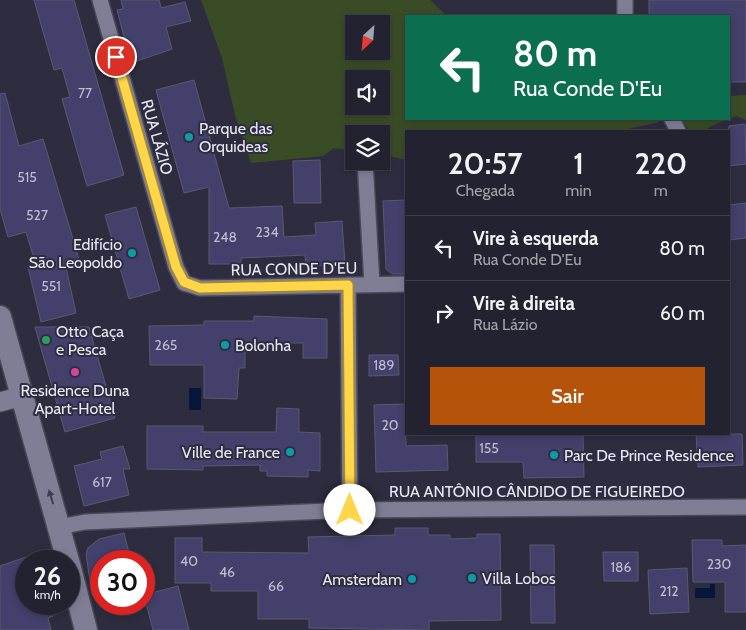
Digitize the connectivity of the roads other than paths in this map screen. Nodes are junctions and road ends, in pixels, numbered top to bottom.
1 (100, 0) edge
2 (625, 0) edge
3 (625, 15) edge
4 (366, 170) edge
5 (184, 282) joint
6 (372, 284) junction
7 (405, 284) edge
8 (348, 285) junction
9 (0, 317) edge
10 (22, 396) junction
11 (0, 402) edge
12 (746, 507) edge
13 (350, 510) junction
14 (60, 527) junction
15 (65, 550) edge
16 (80, 608) edge
17 (86, 630) edge

1 - 5 street, RUA LÁZIO
2 - 3 street
4 - 6 street
5 - 8 street, RUA CONDE D'EU
6 - 7 street, RUA CONDE D'EU
6 - 8 street, RUA CONDE D'EU
8 - 13 street
9 - 10 main road
10 - 11 street
14 -> 10 main road
12 - 13 street, RUA ANTÔNIO CÂNDIDO DE FIGUEIREDO
13 - 14 street, RUA ANTÔNIO CÂNDIDO DE FIGUEIREDO
14 - 15 main road
16 - 17 main road

